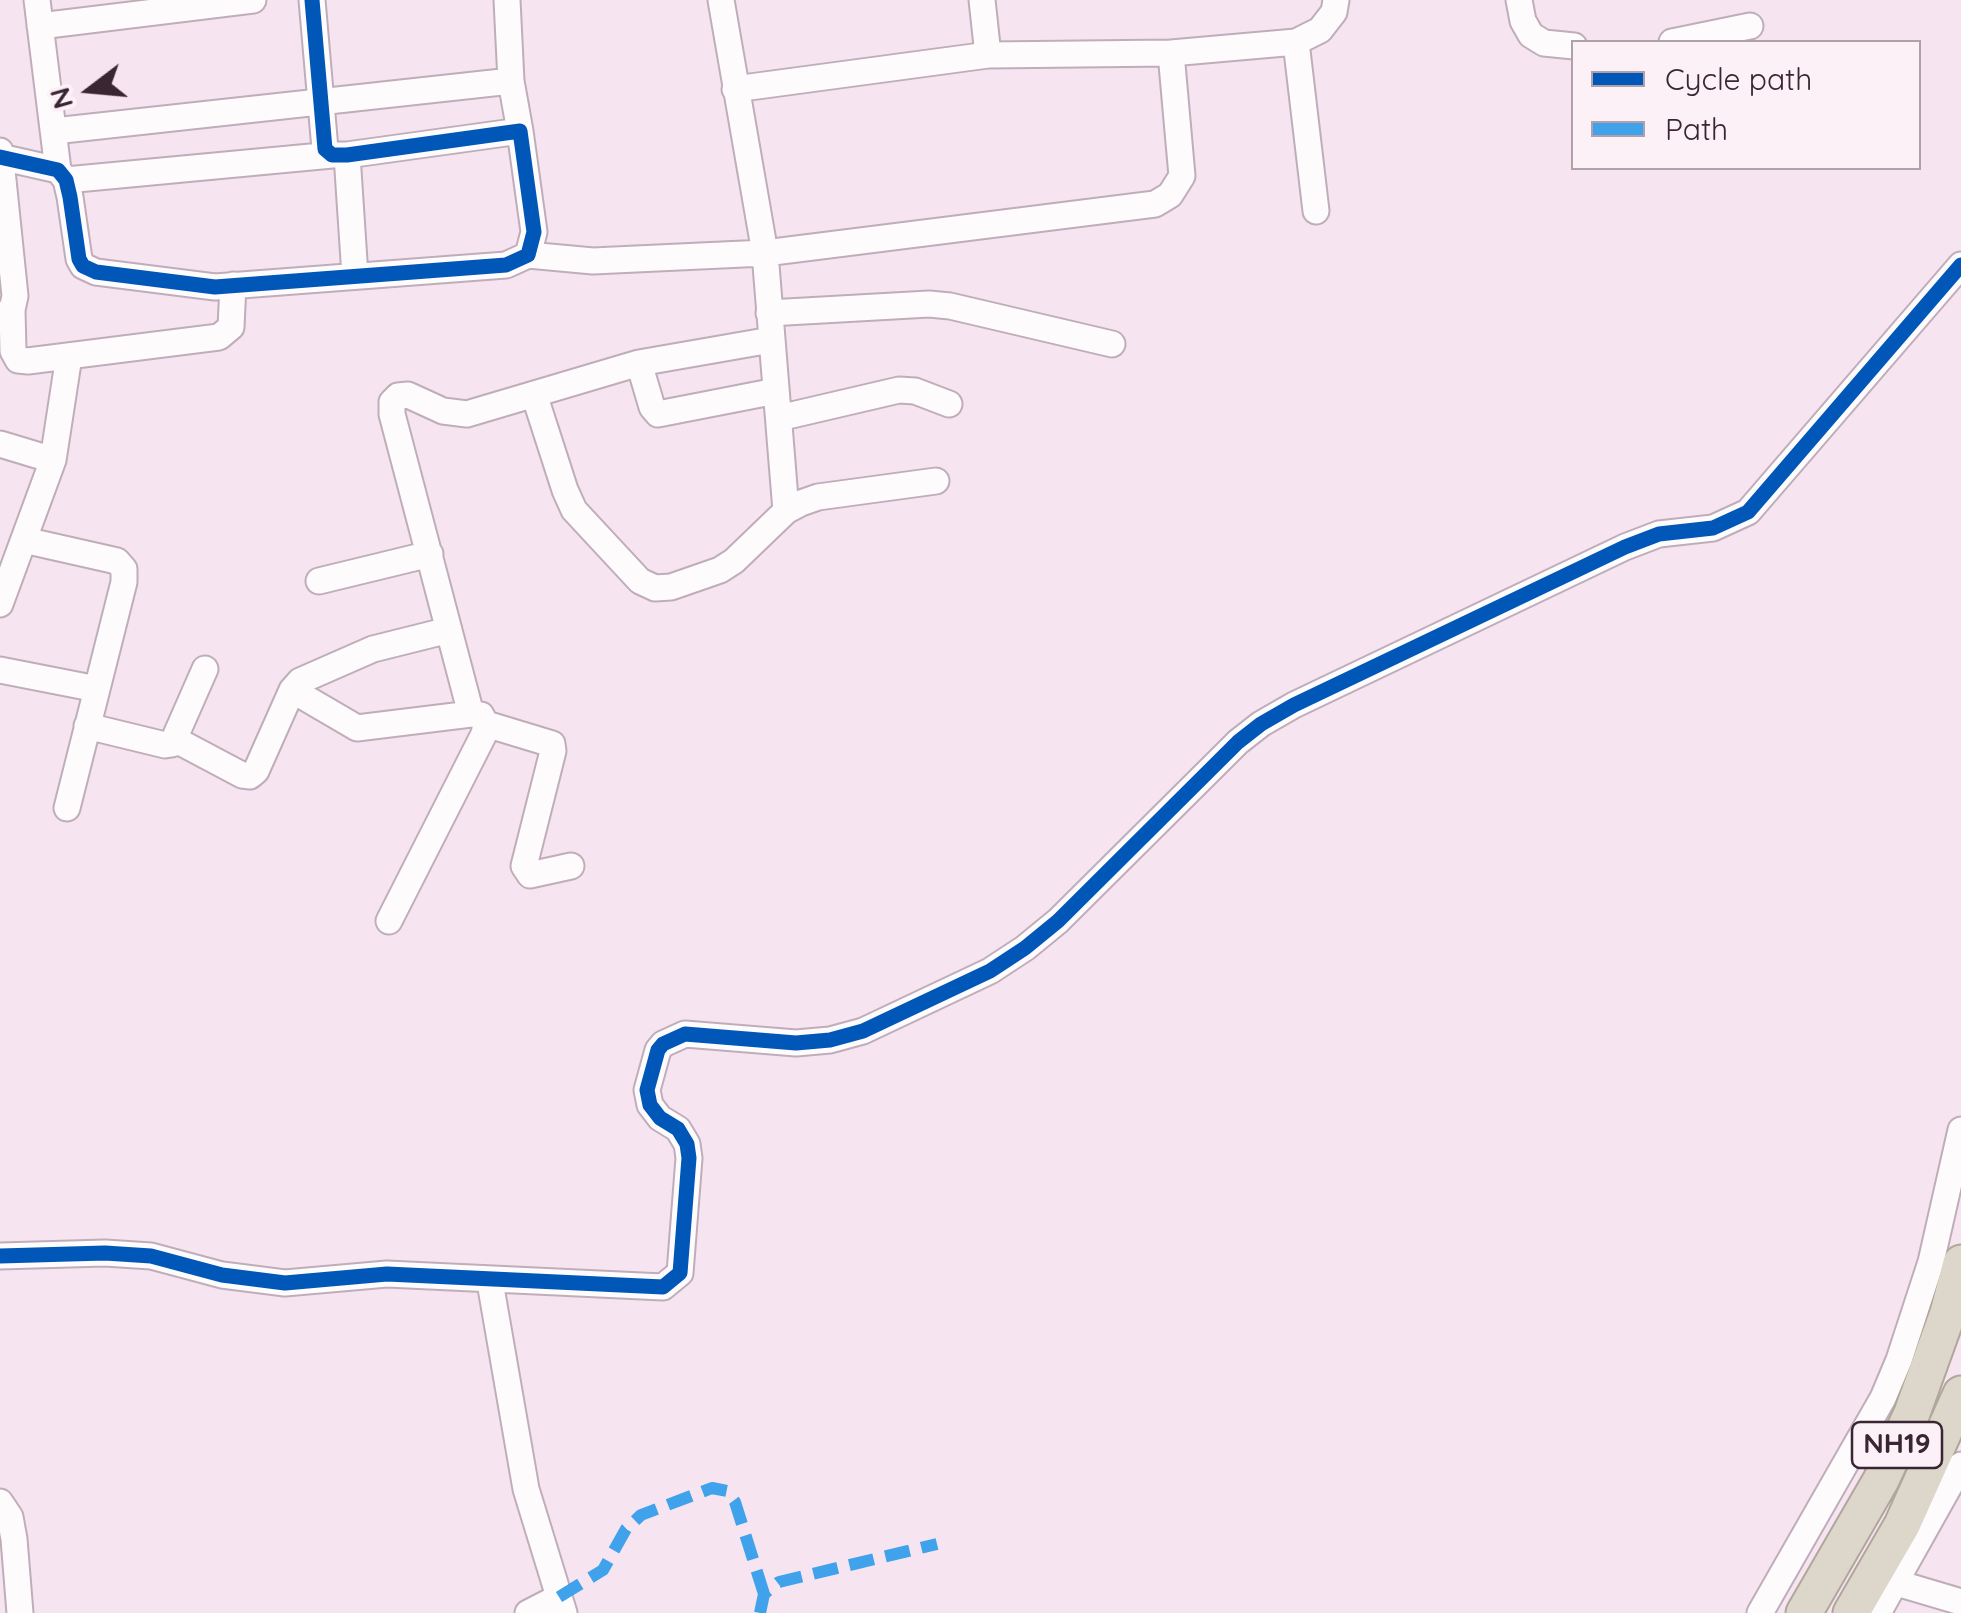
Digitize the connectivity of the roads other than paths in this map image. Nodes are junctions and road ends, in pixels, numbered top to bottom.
1 (37, 0) edge
2 (253, 0) edge
3 (312, 0) edge
4 (507, 0) edge
5 (721, 0) edge
6 (982, 0) edge
7 (1336, 0) edge
8 (1519, 0) edge
9 (40, 26) junction
10 (1750, 26) dead end
11 (1682, 40) edge
12 (1296, 42) junction
13 (1571, 46) edge
14 (1171, 53) junction
15 (988, 56) junction
16 (510, 81) junction
17 (735, 89) junction
18 (320, 103) junction
19 (54, 131) junction
20 (520, 131) junction
21 (0, 155) edge
22 (339, 155) junction
23 (62, 175) junction
24 (1316, 211) dead end
25 (765, 253) junction
26 (528, 255) junction
27 (1961, 266) edge
28 (354, 276) junction
29 (233, 286) junction
30 (6, 313) edge
31 (769, 313) junction
32 (771, 340) junction
33 (1112, 344) dead end
34 (69, 356) junction
35 (639, 363) junction
36 (776, 390) junction
37 (534, 394) junction
38 (949, 404) dead end
39 (779, 418) junction
40 (0, 444) edge
41 (52, 460) junction
42 (936, 481) dead end
43 (786, 510) junction
44 (24, 540) junction
45 (430, 554) junction
46 (319, 581) dead end
47 (0, 604) edge
48 (448, 630) junction
49 (205, 669) dead end
50 (0, 670) edge
51 (97, 689) junction
52 (292, 690) junction
53 (479, 719) junction
54 (88, 726) junction
55 (176, 740) junction
56 (67, 808) dead end
57 (571, 866) dead end
58 (389, 920) dead end
59 (1961, 1130) edge
60 (0, 1256) edge
61 (1961, 1263) edge
62 (490, 1282) junction
63 (1961, 1394) edge
64 (1961, 1465) edge
65 (0, 1502) edge
66 (1897, 1582) junction
67 (1961, 1602) edge
68 (561, 1605) edge
69 (20, 1613) edge
70 (528, 1613) edge
71 (1760, 1613) edge
72 (1804, 1613) edge
73 (1851, 1613) edge
74 (1878, 1613) edge

1 - 9 street
2 - 9 street
3 - 18 street
4 - 16 street
5 - 17 street
6 - 15 street
7 - 12 street
8 - 13 street
9 - 19 street
10 - 11 street
12 - 14 street
12 - 24 street
14 - 15 street
14 - 25 street
15 - 17 street
16 - 18 street
16 - 20 street
17 - 25 street
18 - 19 street
18 - 22 street
19 - 23 street
20 - 22 street
20 - 26 street
21 - 23 street
21 - 30 street
22 - 23 street
22 - 28 street
23 - 29 street
25 - 26 street
25 - 31 street
26 - 28 street
27 - 62 street
28 - 29 street
29 - 34 street
30 - 34 street
31 - 32 street
31 - 33 street
32 - 35 street
32 - 36 street
34 - 41 street
35 - 36 street
35 - 37 street
36 - 39 street
37 - 43 street
37 - 45 street
38 - 39 street
39 - 43 street
40 - 41 street
41 - 44 street
42 - 43 street
44 - 47 street
44 - 51 street
45 - 46 street
45 - 48 street
48 - 52 street
48 - 53 street
49 - 55 street
50 - 51 street
51 - 54 street
52 - 53 street
52 - 55 street
53 - 57 street
53 - 58 street
54 - 55 street
54 - 56 street
59 - 71 street
60 - 62 street
61 - 72 highway, NH19
62 - 68 street
63 - 73 highway, NH19
64 - 66 street
65 - 69 street
66 - 67 street
66 - 74 street
68 - 70 street

